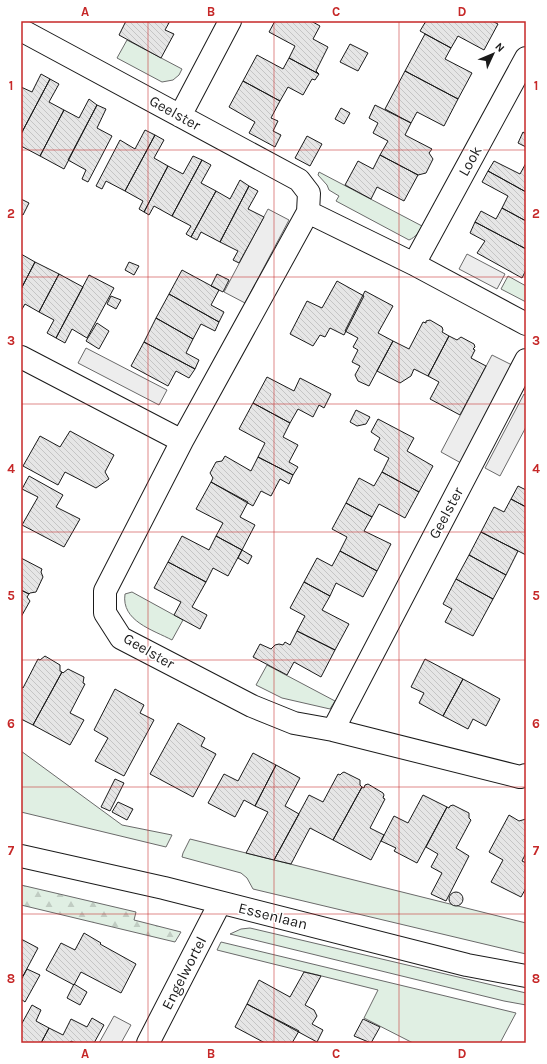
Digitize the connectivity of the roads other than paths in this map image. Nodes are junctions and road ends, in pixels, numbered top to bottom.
1 (230, 21) edge
2 (21, 30) edge
3 (526, 58) edge
4 (180, 116) junction
5 (308, 212) junction
6 (414, 264) junction
7 (526, 324) edge
8 (21, 357) edge
9 (526, 360) edge
10 (182, 441) junction
11 (333, 730) junction
12 (526, 775) edge
13 (21, 856) edge
14 (220, 903) junction
15 (526, 976) edge
16 (148, 1043) edge

1 - 4 street
2 - 4 street, Geelster
3 - 6 street, Look
4 - 5 street, Geelster
5 - 6 street
5 - 10 street, Geelster
6 - 7 street
8 - 10 street
9 - 11 street, Geelster
10 - 11 street, Geelster
11 - 12 street, Geelster
13 - 14 street, Essenlaan
14 - 15 street, Essenlaan
14 - 16 street, Engelwortel

